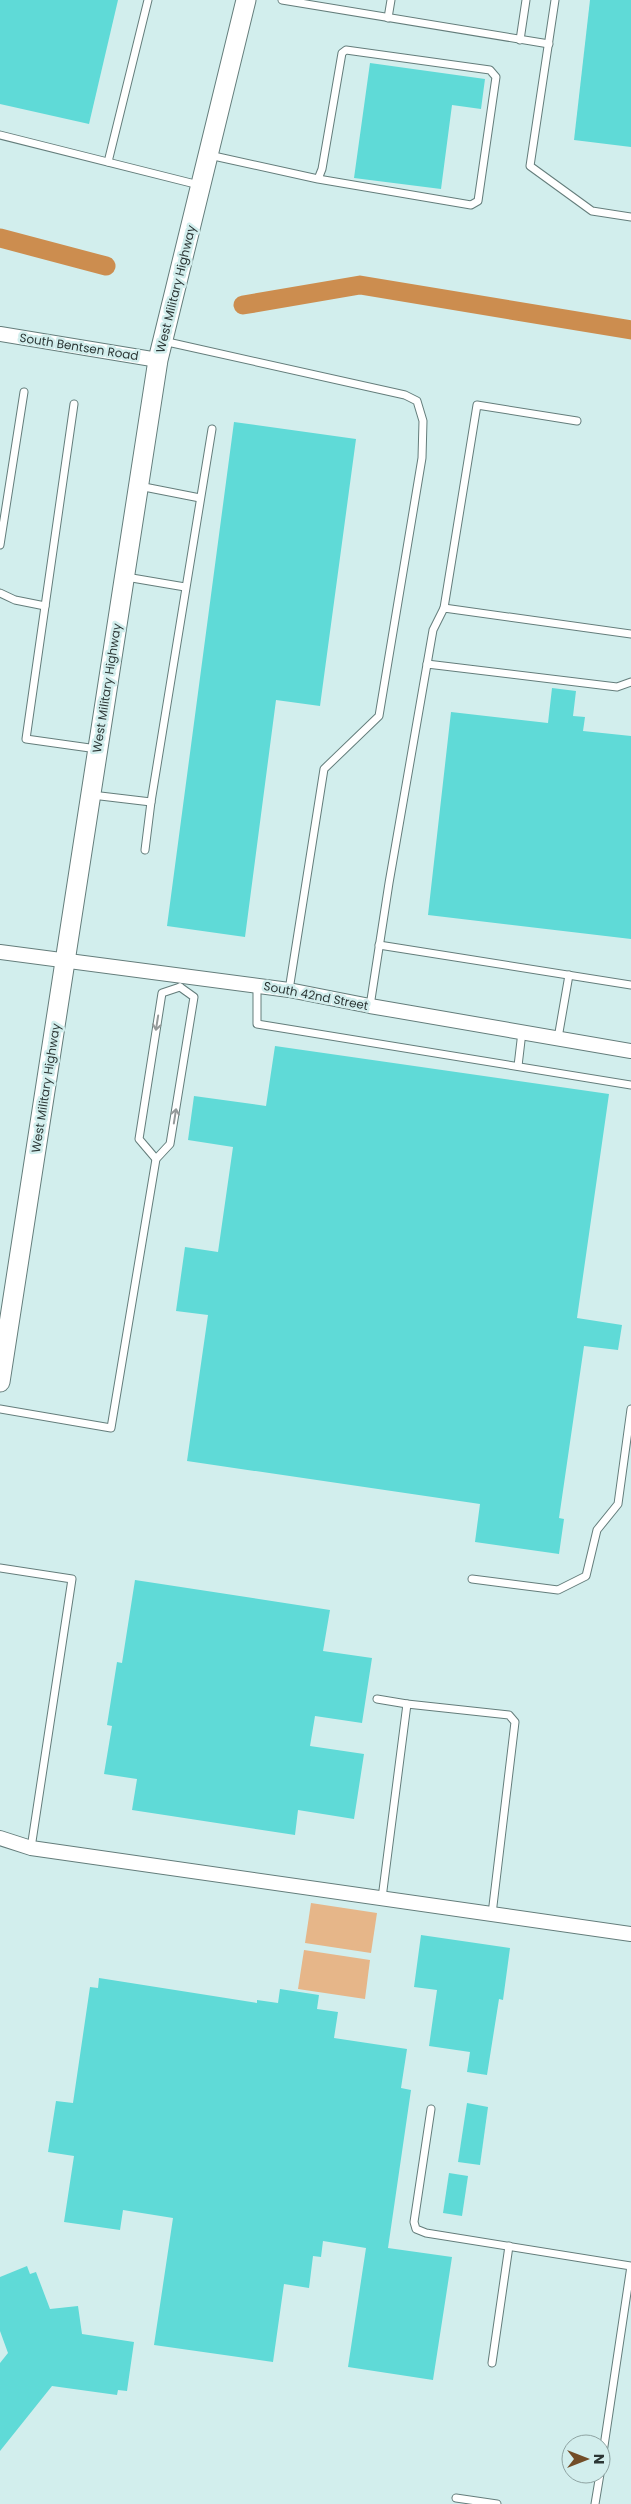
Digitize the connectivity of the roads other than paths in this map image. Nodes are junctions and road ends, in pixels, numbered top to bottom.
1 (148, 0) edge
2 (246, 0) edge
3 (282, 0) edge
4 (390, 0) edge
5 (526, 0) edge
6 (555, 0) edge
7 (388, 18) junction
8 (520, 40) junction
9 (549, 44) junction
10 (0, 135) edge
11 (209, 155) junction
12 (108, 162) junction
13 (318, 179) junction
14 (201, 185) junction
15 (631, 217) edge
16 (0, 334) edge
17 (163, 341) junction
18 (158, 360) junction
19 (24, 392) dead end
20 (74, 404) dead end
21 (576, 421) dead end
22 (212, 429) dead end
23 (138, 486) junction
24 (200, 498) junction
25 (0, 544) edge
26 (124, 577) junction
27 (185, 587) junction
28 (0, 593) edge
29 (45, 606) junction
30 (444, 608) junction
31 (631, 634) edge
32 (427, 664) junction
33 (631, 682) edge
34 (97, 750) junction
35 (91, 794) junction
36 (151, 802) junction
37 (145, 850) dead end
38 (379, 945) junction
39 (0, 952) edge
40 (66, 962) junction
41 (569, 975) junction
42 (180, 981) junction
43 (257, 985) junction
44 (631, 985) edge
45 (289, 990) junction
46 (370, 1006) junction
47 (522, 1032) junction
48 (558, 1038) junction
49 (631, 1050) edge
50 (518, 1066) junction
51 (631, 1085) edge
52 (156, 1159) junction
53 (0, 1382) edge
54 (631, 1408) edge
55 (0, 1409) edge
56 (0, 1568) edge
57 (472, 1579) dead end
58 (376, 1699) dead end
59 (407, 1704) junction
60 (0, 1838) edge
61 (31, 1848) junction
62 (382, 1898) junction
63 (492, 1914) junction
64 (631, 1934) edge
65 (431, 2109) dead end
66 (509, 2246) junction
67 (492, 2363) dead end
68 (606, 2434) edge
69 (598, 2484) edge
70 (456, 2498) dead end
71 (497, 2504) edge
72 (595, 2504) edge

1 - 12 lane
2 - 11 main road, West Military Highway
3 - 7 lane
4 - 7 lane
5 - 8 lane
6 - 9 lane
7 - 8 lane
8 - 9 lane
9 - 15 lane
10 - 12 lane
11 - 13 lane
11 - 14 main road, West Military Highway
12 - 14 lane
13 - 13 lane
14 - 17 main road, West Military Highway
16 - 18 street, South Bentsen Road
17 - 18 main road, West Military Highway
17 - 45 lane
18 - 23 main road, West Military Highway
19 - 25 lane
20 - 29 lane
21 - 30 lane
22 - 24 lane
23 - 24 lane
23 - 26 main road, West Military Highway
24 - 27 lane
26 - 27 lane
26 - 34 main road, West Military Highway
27 - 36 lane
28 - 29 lane
29 - 34 lane
30 - 31 lane
30 - 32 lane
32 - 33 lane
32 - 38 lane
34 - 35 main road, West Military Highway
35 - 36 lane
35 - 40 main road, West Military Highway
36 - 37 lane
38 - 41 lane
38 - 46 lane
39 - 40 street, South 42nd Street
40 - 42 street, South 42nd Street
40 - 53 main road, West Military Highway
41 - 44 lane
41 - 48 lane
42 - 43 street, South 42nd Street
52 -> 42 lane
42 -> 52 lane
43 - 45 street, South 42nd Street
43 - 50 lane
45 - 46 street, South 42nd Street
46 - 47 street, South 42nd Street
47 - 48 street, South 42nd Street
47 - 50 lane
48 - 49 street, South 42nd Street
50 - 51 lane
52 - 55 lane
54 - 57 lane
56 - 61 lane
58 - 59 lane
59 - 62 lane
59 - 63 lane
60 - 61 street
61 - 62 street
62 - 63 street
63 - 64 street
65 - 66 lane
66 - 67 lane
66 - 68 lane
69 - 72 lane
70 - 71 lane

